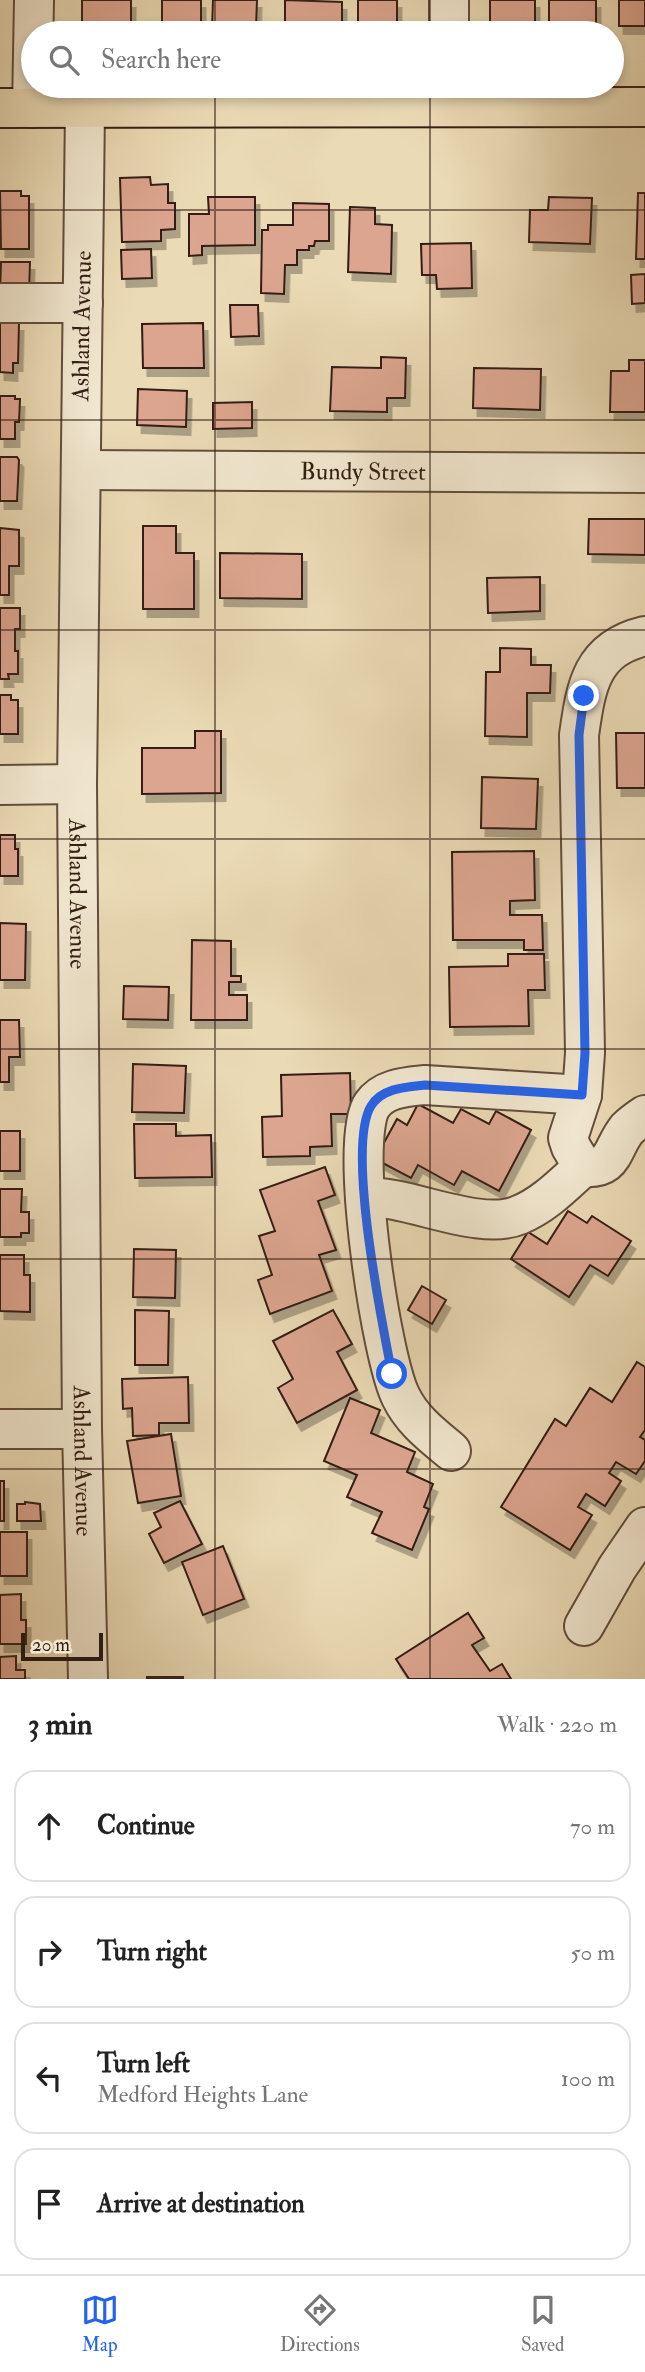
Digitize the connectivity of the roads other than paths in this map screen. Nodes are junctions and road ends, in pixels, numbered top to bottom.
1 (33, 0) edge
2 (449, 0) edge
3 (30, 21) edge
4 (449, 21) edge
5 (21, 76) edge
6 (416, 98) edge
7 (469, 98) edge
8 (645, 107) edge
9 (16, 108) edge
10 (85, 108) junction
11 (0, 303) edge
12 (83, 303) junction
13 (81, 470) junction
14 (645, 472) edge
15 (645, 636) edge
16 (77, 784) junction
17 (0, 785) edge
18 (582, 1095) junction
19 (645, 1115) edge
20 (583, 1167) junction
21 (365, 1197) junction
22 (0, 1429) edge
23 (82, 1429) junction
24 (451, 1451) dead end
25 (645, 1527) edge
26 (584, 1626) dead end
27 (88, 1679) edge

1 - 3 street
2 - 4 street
5 - 9 street
6 - 10 main road
7 - 8 main road
9 - 10 main road
10 - 12 street, Ashland Avenue
11 - 12 street
12 - 13 street, Ashland Avenue
13 - 14 street, Bundy Street
13 - 16 street, Ashland Avenue
15 - 18 street
16 - 17 street
16 - 23 street, Ashland Avenue
18 - 20 street
18 - 21 street
19 - 20 street
20 - 21 street
21 - 24 street
22 - 23 street
23 - 27 street, Ashland Avenue
25 - 26 street

